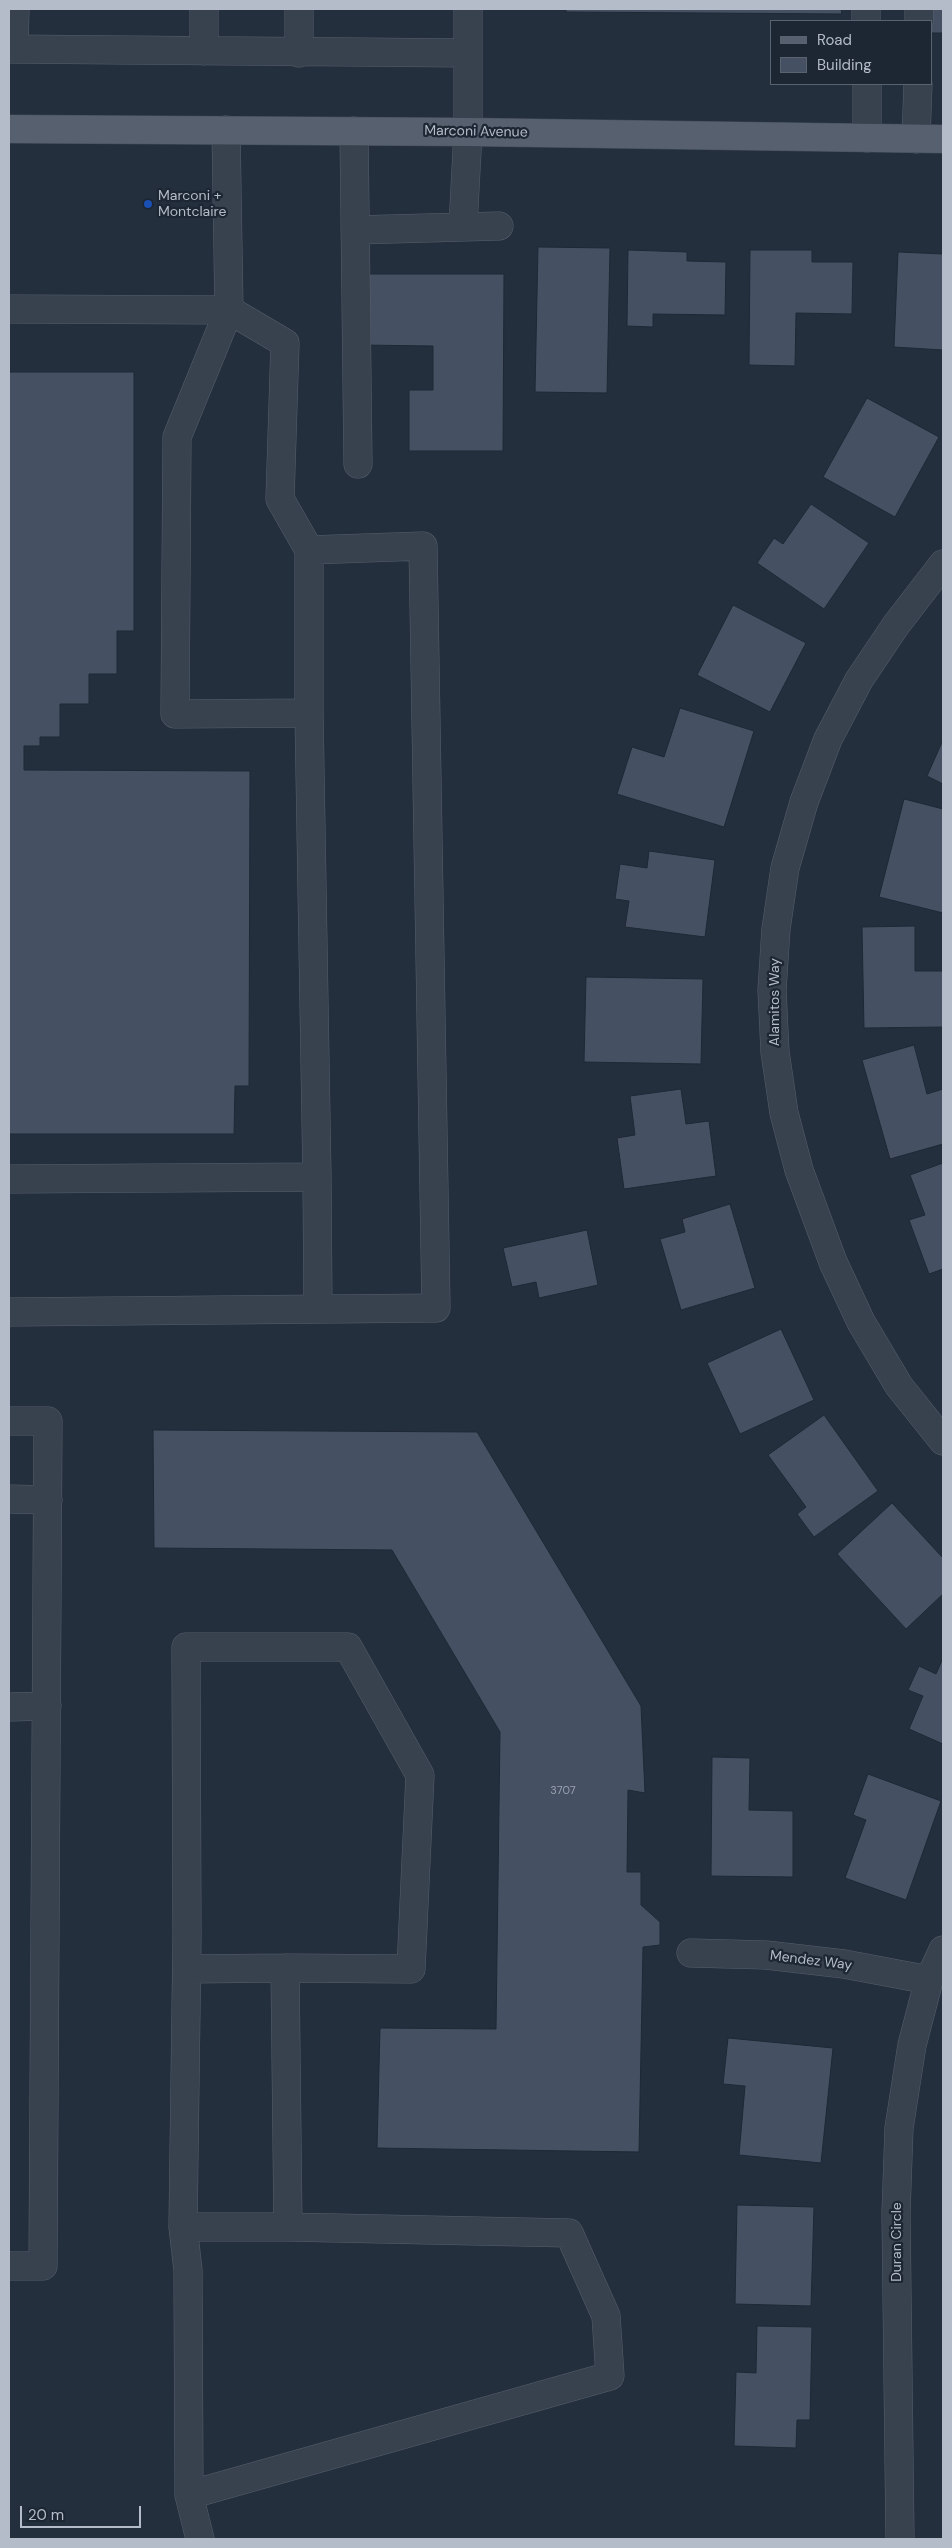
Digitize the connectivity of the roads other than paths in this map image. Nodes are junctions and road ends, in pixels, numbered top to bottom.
1 (15, 9) edge
2 (204, 9) edge
3 (299, 9) edge
4 (468, 9) edge
5 (12, 49) edge
6 (204, 52) junction
7 (299, 53) junction
8 (468, 54) junction
9 (867, 85) edge
10 (918, 85) edge
11 (9, 129) edge
12 (226, 130) junction
13 (354, 131) junction
14 (468, 132) junction
15 (867, 138) junction
16 (916, 138) junction
17 (943, 139) edge
18 (463, 226) junction
19 (500, 226) dead end
20 (355, 230) junction
21 (9, 309) edge
22 (229, 310) junction
23 (358, 464) dead end
24 (309, 550) junction
25 (943, 564) edge
26 (309, 713) junction
27 (317, 1177) junction
28 (9, 1179) edge
29 (318, 1308) junction
30 (9, 1312) edge
31 (9, 1421) edge
32 (943, 1441) edge
33 (9, 1500) edge
34 (48, 1500) junction
35 (9, 1706) edge
36 (46, 1706) junction
37 (943, 1950) edge
38 (691, 1954) dead end
39 (285, 1968) junction
40 (187, 1969) junction
41 (929, 1980) junction
42 (183, 2227) junction
43 (288, 2227) junction
44 (9, 2266) edge
45 (189, 2495) junction
46 (200, 2539) edge
47 (900, 2539) edge

1 - 5 street
2 - 6 street
3 - 7 street
4 - 8 street
5 - 6 street
6 - 7 street
7 - 8 street
8 - 14 street
9 - 15 street
10 - 16 street
11 - 12 main road, Marconi Avenue
12 - 13 main road, Marconi Avenue
12 - 22 street
13 - 14 main road, Marconi Avenue
13 - 20 street
14 - 15 main road, Marconi Avenue
14 - 18 street
15 - 16 main road, Marconi Avenue
16 - 17 main road, Marconi Avenue
18 - 19 street
18 - 20 street
20 - 23 street
21 - 22 street
22 - 24 street
22 - 26 street
24 - 26 street
24 - 29 street
25 - 32 street, Alamitos Way
26 - 27 street
27 - 28 street
27 - 29 street
29 - 30 street
31 - 34 street
33 - 34 street
34 - 36 street
35 - 36 street
36 - 44 street
37 - 41 street, Duran Circle
38 - 41 street, Mendez Way
39 - 40 street
39 - 40 street
39 - 43 street
40 - 42 street
41 - 47 street, Duran Circle
42 - 43 street
42 - 45 street
43 - 45 street
45 - 46 street

